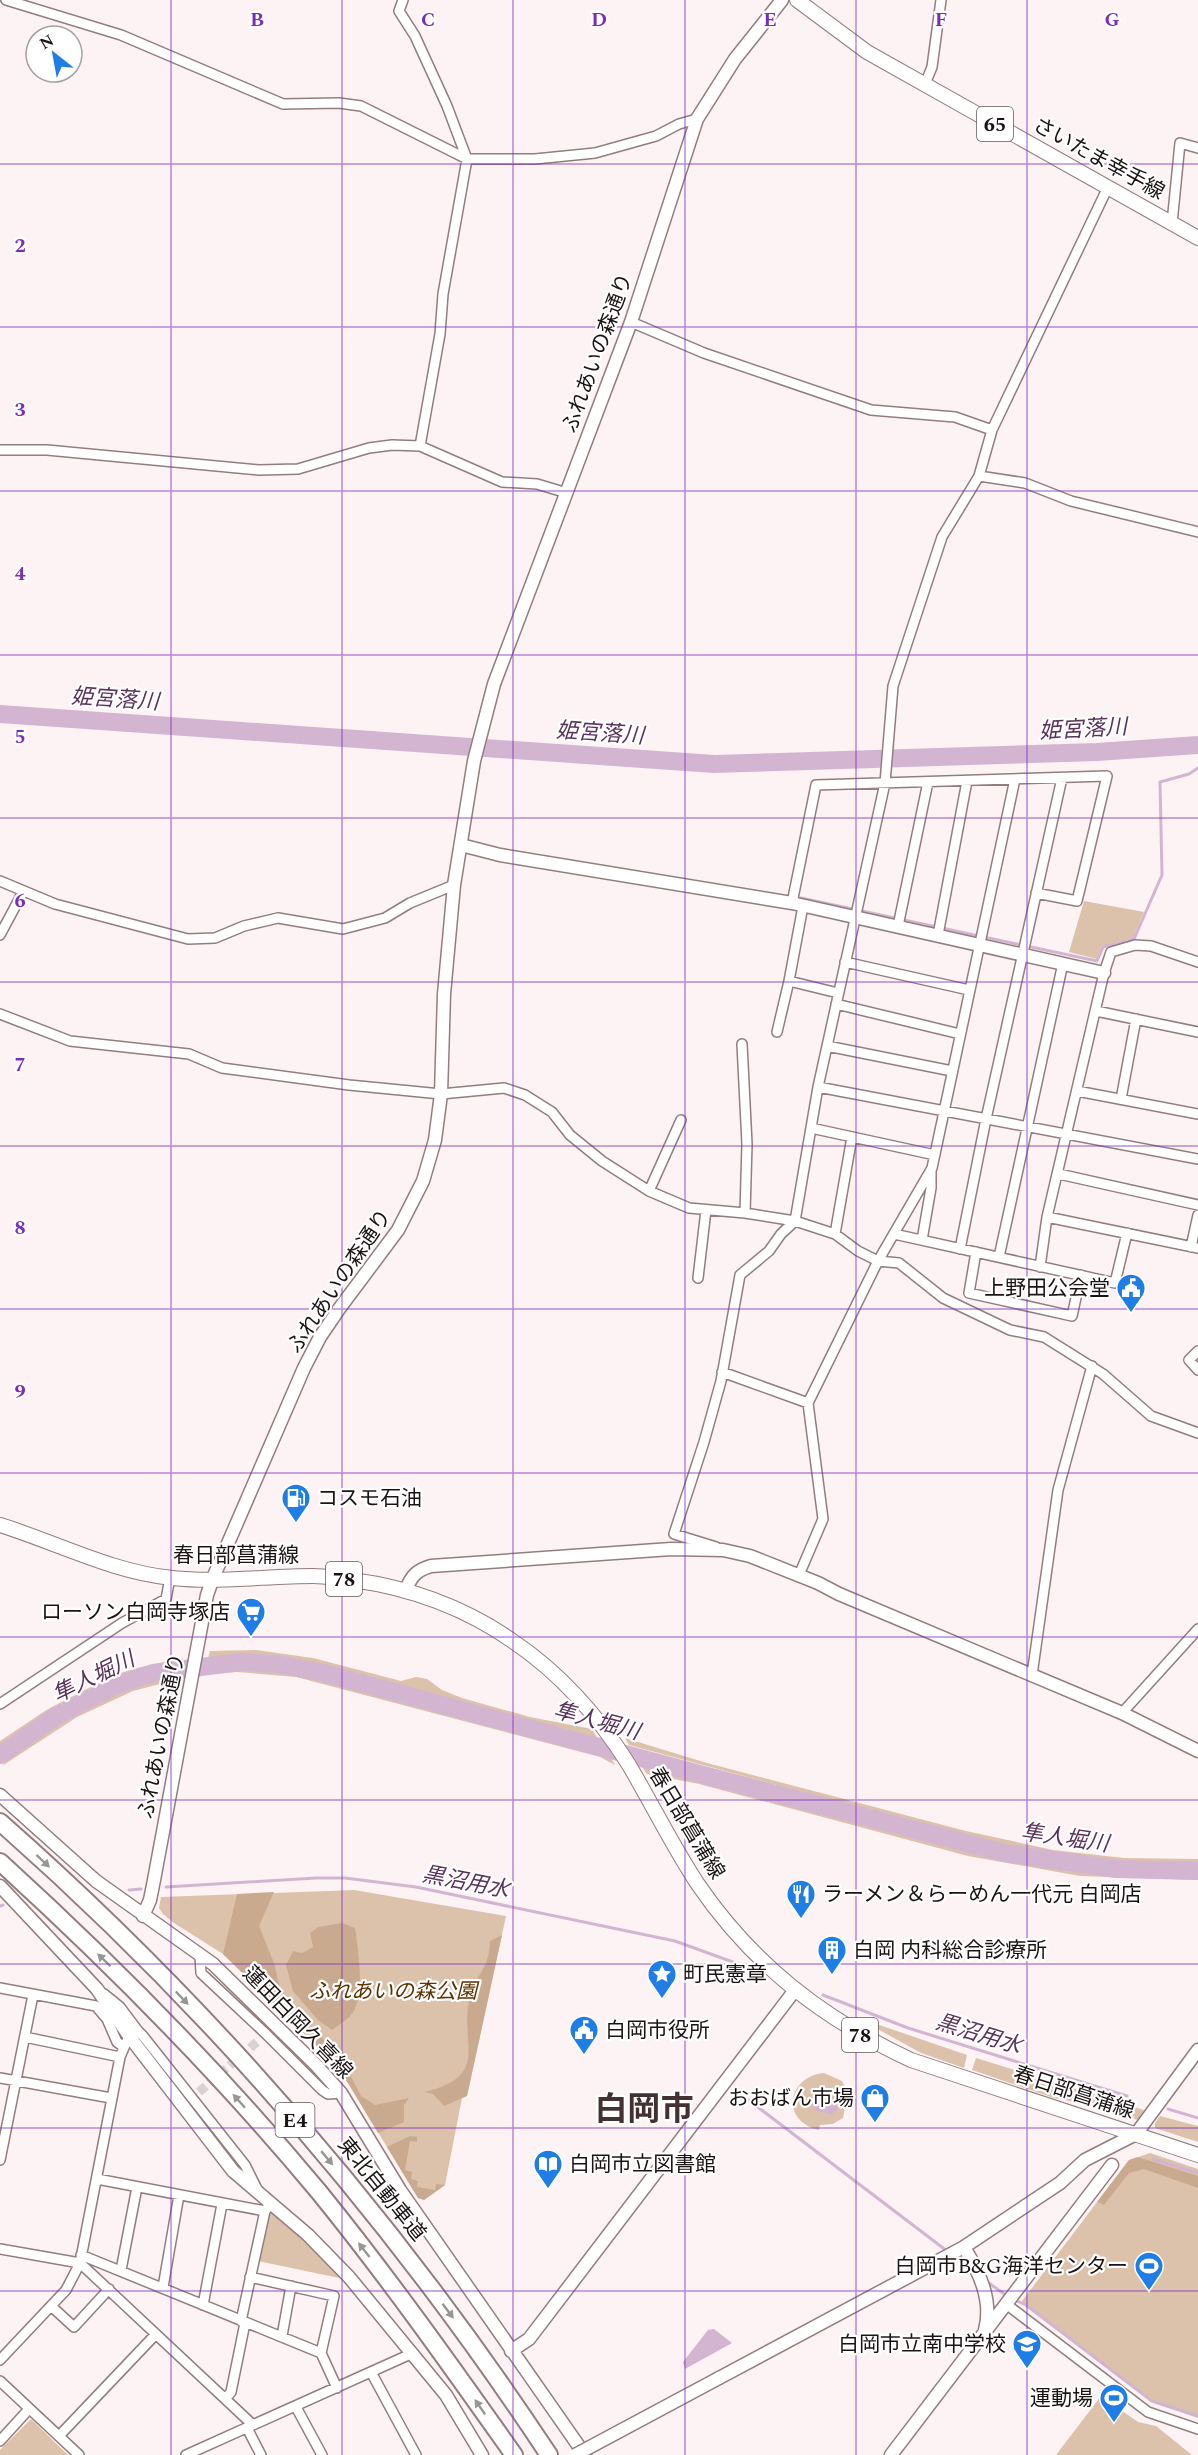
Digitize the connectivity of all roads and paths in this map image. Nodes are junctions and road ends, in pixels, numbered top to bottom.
1 (6, 0) edge
2 (403, 0) edge
3 (782, 0) edge
4 (797, 0) edge
5 (941, 0) edge
6 (925, 84) junction
7 (697, 119) junction
8 (1198, 148) edge
9 (467, 159) junction
10 (1108, 187) junction
11 (1172, 223) junction
12 (1198, 238) edge
13 (631, 322) junction
14 (992, 430) junction
15 (420, 446) junction
16 (0, 450) edge
17 (979, 476) junction
18 (567, 493) junction
19 (1198, 532) edge
20 (1062, 778) junction
21 (885, 779) junction
22 (1015, 779) junction
23 (967, 781) junction
24 (928, 782) junction
25 (461, 845) junction
26 (0, 881) edge
27 (454, 885) junction
28 (23, 892) junction
29 (1036, 893) junction
30 (798, 904) junction
31 (855, 917) junction
32 (898, 926) junction
33 (0, 935) edge
34 (938, 935) junction
35 (979, 944) junction
36 (1023, 954) junction
37 (845, 962) junction
38 (1198, 962) edge
39 (1063, 963) junction
40 (1104, 973) junction
41 (789, 981) junction
42 (969, 990) junction
43 (838, 993) junction
44 (836, 1004) junction
45 (1096, 1011) junction
46 (0, 1014) edge
47 (1136, 1020) junction
48 (777, 1032) dead end
49 (1198, 1032) edge
50 (960, 1034) junction
51 (742, 1044) dead end
52 (827, 1046) junction
53 (952, 1071) junction
54 (818, 1086) junction
55 (1077, 1091) junction
56 (441, 1094) junction
57 (1121, 1099) junction
58 (943, 1111) junction
59 (1198, 1114) edge
60 (986, 1119) junction
61 (681, 1120) dead end
62 (1027, 1126) junction
63 (811, 1128) junction
64 (1067, 1134) junction
65 (852, 1137) junction
66 (935, 1155) junction
67 (1198, 1159) edge
68 (932, 1168) junction
69 (1059, 1174) junction
70 (649, 1191) junction
71 (1198, 1205) edge
72 (706, 1210) junction
73 (745, 1213) junction
74 (1198, 1215) edge
75 (1047, 1217) junction
76 (795, 1221) junction
77 (1127, 1233) junction
78 (835, 1234) junction
79 (894, 1234) junction
80 (922, 1240) junction
81 (1194, 1247) edge
82 (960, 1249) junction
83 (976, 1252) junction
84 (999, 1257) junction
85 (878, 1261) junction
86 (1040, 1267) junction
87 (1081, 1275) junction
88 (698, 1278) dead end
89 (1198, 1351) edge
90 (1092, 1366) junction
91 (1198, 1370) edge
92 (722, 1372) junction
93 (808, 1403) junction
94 (1198, 1433) edge
95 (0, 1526) edge
96 (726, 1550) junction
97 (799, 1575) junction
98 (170, 1578) junction
99 (213, 1578) junction
100 (406, 1590) junction
101 (1198, 1629) edge
102 (1032, 1675) junction
103 (0, 1704) edge
104 (1122, 1713) junction
105 (1198, 1751) edge
106 (1, 1795) edge
107 (0, 1822) edge
108 (0, 1862) edge
109 (0, 1886) edge
110 (143, 1916) junction
111 (200, 1955) junction
112 (0, 1988) edge
113 (795, 1990) junction
114 (33, 1995) junction
115 (265, 2033) junction
116 (25, 2037) junction
117 (258, 2041) tunnel mouth
118 (128, 2043) junction
119 (1198, 2050) edge
120 (0, 2078) edge
121 (16, 2081) junction
122 (341, 2093) junction
123 (111, 2098) junction
124 (1136, 2134) junction
125 (1198, 2155) edge
126 (0, 2160) edge
127 (1112, 2165) dead end
128 (97, 2179) junction
129 (137, 2187) junction
130 (259, 2192) junction
131 (179, 2195) junction
132 (222, 2204) junction
133 (268, 2207) junction
134 (964, 2247) junction
135 (0, 2249) edge
136 (81, 2259) junction
137 (121, 2270) junction
138 (250, 2277) junction
139 (291, 2286) junction
140 (163, 2287) junction
141 (109, 2289) junction
142 (1006, 2304) junction
143 (203, 2305) junction
144 (51, 2306) junction
145 (244, 2322) junction
146 (985, 2332) junction
147 (156, 2334) junction
148 (282, 2336) junction
149 (511, 2351) junction
150 (321, 2353) junction
151 (413, 2353) junction
152 (0, 2360) edge
153 (371, 2372) junction
154 (0, 2381) edge
155 (337, 2388) junction
156 (226, 2398) junction
157 (296, 2407) junction
158 (29, 2409) junction
159 (250, 2426) junction
160 (1198, 2428) edge
161 (59, 2436) junction
162 (0, 2441) edge
163 (201, 2452) edge
164 (79, 2455) edge
165 (186, 2455) edge
166 (261, 2455) edge
167 (322, 2455) edge
168 (416, 2455) edge
169 (482, 2455) edge
170 (514, 2455) edge
171 (549, 2455) edge
172 (575, 2455) edge
173 (585, 2455) edge
174 (891, 2455) edge

1 - 9 street
2 - 9 street
3 - 7 street, ふれあいの森通り
4 - 6 main road, さいたま幸手線 / 65
5 - 6 street
6 - 10 main road, さいたま幸手線 / 65
7 - 9 street
7 - 13 street, ふれあいの森通り
8 - 11 street
9 - 15 street
10 - 11 main road, さいたま幸手線 / 65
10 - 14 street
11 - 12 main road, さいたま幸手線 / 65
13 - 14 street
13 - 18 street, ふれあいの森通り
14 - 17 street
15 - 16 street
15 - 18 street
17 - 19 street
17 - 21 street
18 - 25 street, ふれあいの森通り
20 - 22 street
20 - 29 street
20 - 29 street
21 - 24 street
21 - 30 street
21 - 31 street
22 - 23 street
22 - 35 street
23 - 24 street
23 - 34 street
24 - 32 street
25 - 27 street, ふれあいの森通り
25 - 30 street
26 - 28 street
27 - 28 street
27 - 56 street, ふれあいの森通り
28 - 33 street
29 - 36 street
30 - 31 street
30 - 41 street
31 - 32 street
31 - 37 street
32 - 34 street
34 - 35 street
35 - 36 street
35 - 42 street
36 - 39 street
36 - 60 street
37 - 42 street
37 - 43 street
38 - 40 street
39 - 40 street
39 - 62 street
40 - 45 street
41 - 43 street
41 - 48 street
42 - 50 street
43 - 44 street
44 - 50 street
44 - 52 street
45 - 47 street
45 - 55 street
46 - 56 street
47 - 49 street
47 - 57 street
50 - 53 street
51 - 73 street
52 - 53 street
52 - 54 street
53 - 58 street
54 - 58 street
54 - 63 street
55 - 57 street
55 - 64 street
56 - 70 street
56 - 99 street, ふれあいの森通り
57 - 59 street
58 - 60 street
58 - 66 street
60 - 62 street
60 - 82 street
61 - 70 street
62 - 64 street
62 - 84 street
63 - 65 street
63 - 76 street
64 - 67 street
64 - 69 street
65 - 66 street
65 - 78 street
66 - 68 street
68 - 79 street
68 - 80 street
69 - 71 street
69 - 75 street
70 - 72 street
72 - 73 street
72 - 88 street
73 - 76 street
74 - 81 street
75 - 77 street
75 - 86 street
76 - 78 street
76 - 92 street
77 - 81 street
77 - 87 street
78 - 85 street
79 - 80 street
79 - 85 street
80 - 82 street
82 - 83 street
83 - 84 street
83 - 87 street
84 - 86 street
85 - 90 street
85 - 93 street
86 - 87 street
89 - 91 street
90 - 94 street
90 - 102 street
92 - 93 street
92 - 96 street
93 - 97 street
95 - 98 main road, 春日部菖蒲線 / 78
96 - 97 street
96 - 100 street
97 - 102 street
98 - 99 main road, 春日部菖蒲線 / 78
98 - 103 street
99 - 100 main road, 春日部菖蒲線 / 78
99 - 110 street, ふれあいの森通り
100 - 113 main road, 春日部菖蒲線 / 78
101 - 104 street
102 - 104 street
104 - 105 street
106 - 110 street, 蓮田白岡久喜線
107 -> 171 highway, 東北自動車道 / E4
170 -> 108 highway, E4
109 - 118 street
110 - 111 street, 蓮田白岡久喜線
111 - 115 street
111 - 122 street, 蓮田白岡久喜線
112 - 114 street
113 - 124 main road, 春日部菖蒲線 / 78
113 - 149 street
114 - 116 street
114 - 118 street
115 - 117 street
115 - 122 street
116 - 118 street
116 - 121 street
118 - 123 street
118 - 130 street
118 - 130 street
119 - 124 street
120 - 121 street
121 - 123 street
121 - 126 street
122 - 149 street, 蓮田白岡久喜線
123 - 128 street
124 - 125 main road, 春日部菖蒲線 / 78
124 - 134 street
127 - 142 street
128 - 129 street
128 - 136 street
129 - 131 street
129 - 137 street
130 - 133 street
131 - 132 street
131 - 140 street
132 - 133 street
132 - 143 street
133 - 138 street
133 - 151 street
134 - 146 street
134 - 172 street, bridge
135 - 136 street
136 - 137 street
136 - 141 street
136 - 144 street
137 - 140 street
138 - 139 street
138 - 145 street
139 - 148 street
139 - 150 street
140 - 143 street
141 - 144 street
141 - 147 street
142 - 146 street
142 - 160 street
143 - 145 street
144 - 152 street
145 - 148 street
145 - 156 street
146 - 174 street
147 - 156 street
147 - 161 street
148 - 150 street
149 - 173 street, 蓮田白岡久喜線
150 - 155 street
151 - 153 street
151 - 169 street
153 - 155 street
153 - 168 street
154 - 158 street
155 - 157 street
156 - 159 street
157 - 159 street
157 - 167 street
158 - 161 street
158 - 162 street
159 - 163 street
159 - 166 street
161 - 164 street
163 - 165 street

